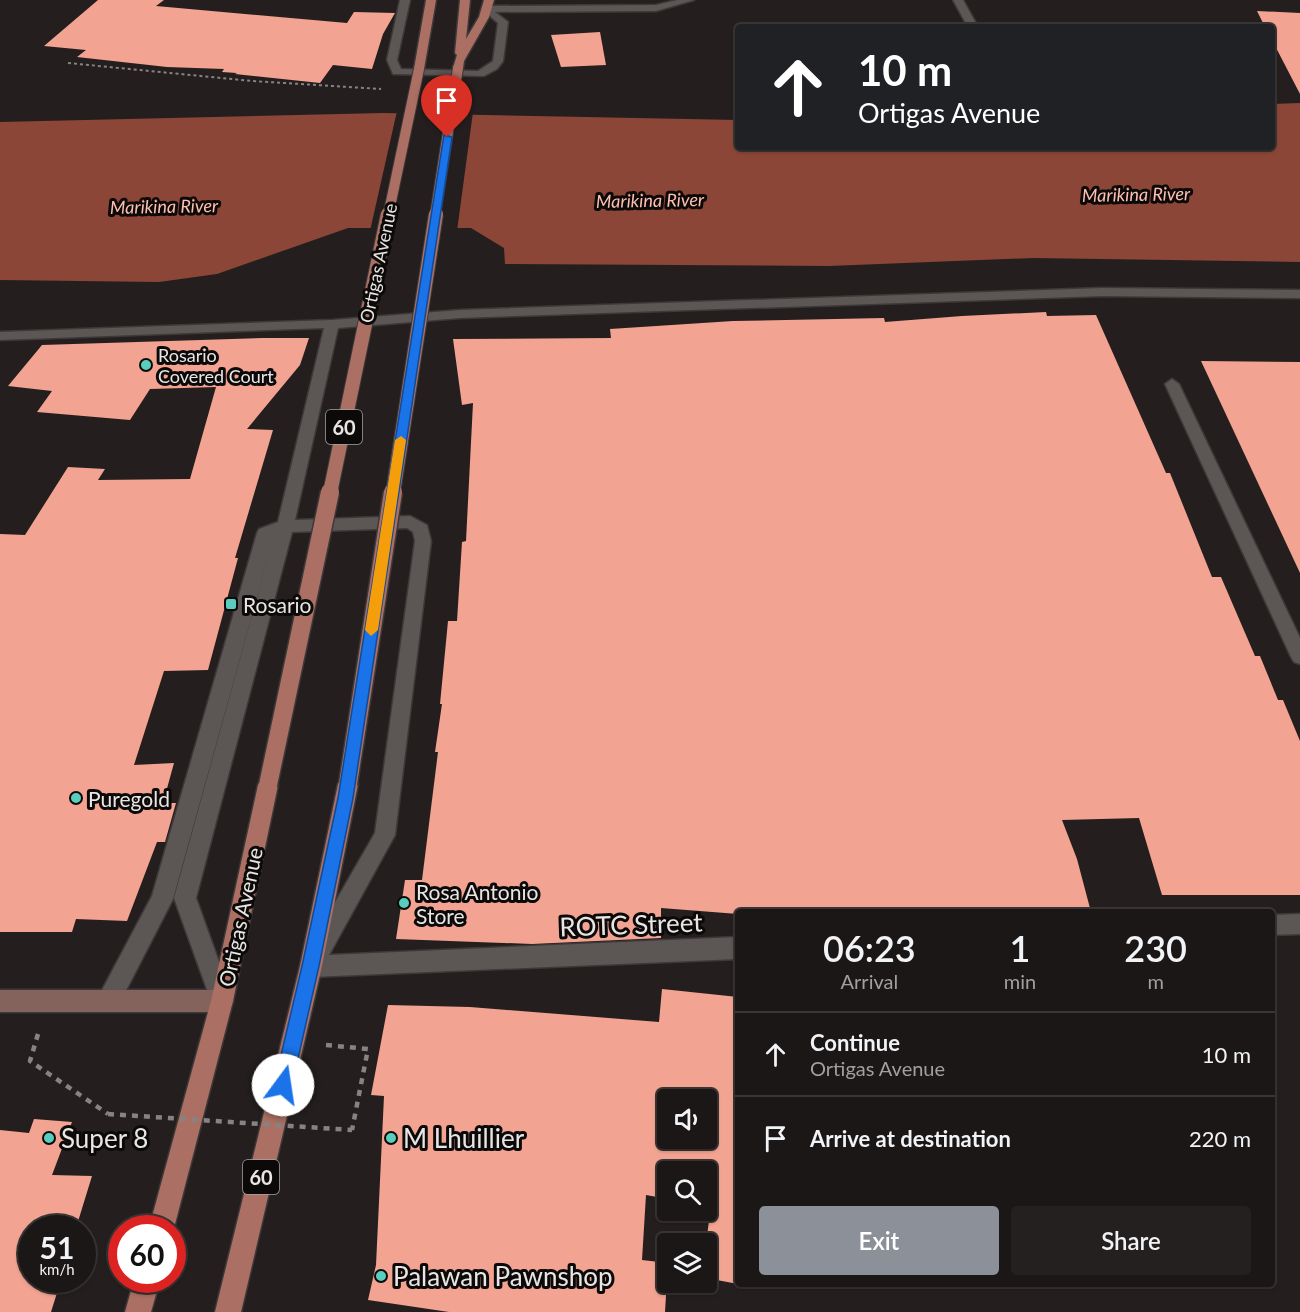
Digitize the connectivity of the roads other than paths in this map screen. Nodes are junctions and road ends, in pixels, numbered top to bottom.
1 (405, 0) edge
2 (431, 0) edge
3 (465, 0) edge
4 (689, 0) edge
5 (958, 0) edge
6 (488, 4) edge
7 (971, 24) edge
8 (459, 64) junction
9 (1300, 294) edge
10 (332, 324) junction
11 (0, 336) edge
12 (1172, 384) dead end
13 (285, 526) junction
14 (1300, 657) edge
15 (1300, 924) edge
16 (1275, 925) edge
17 (735, 948) edge
18 (311, 966) junction
19 (0, 1000) edge
20 (109, 1000) junction
21 (222, 1001) junction
22 (164, 1215) edge
23 (143, 1293) edge
24 (138, 1312) edge
25 (228, 1312) edge

1 - 6 street
2 - 21 main road, Ortigas Avenue / 60, bridge
3 - 8 main road, 60
4 - 6 street
5 - 7 street
6 - 8 main road, 60
8 - 18 main road, 60, bridge
9 - 10 street
10 - 11 street
10 - 13 street, Ortigas Avenue
12 - 14 street
13 - 18 street
13 - 20 street
13 - 21 street, Ortigas Avenue
15 - 16 street
17 - 18 street, ROTC Street
18 - 25 main road, 60
19 - 20 main road
20 - 21 main road
21 - 22 main road, 60
23 - 24 main road

